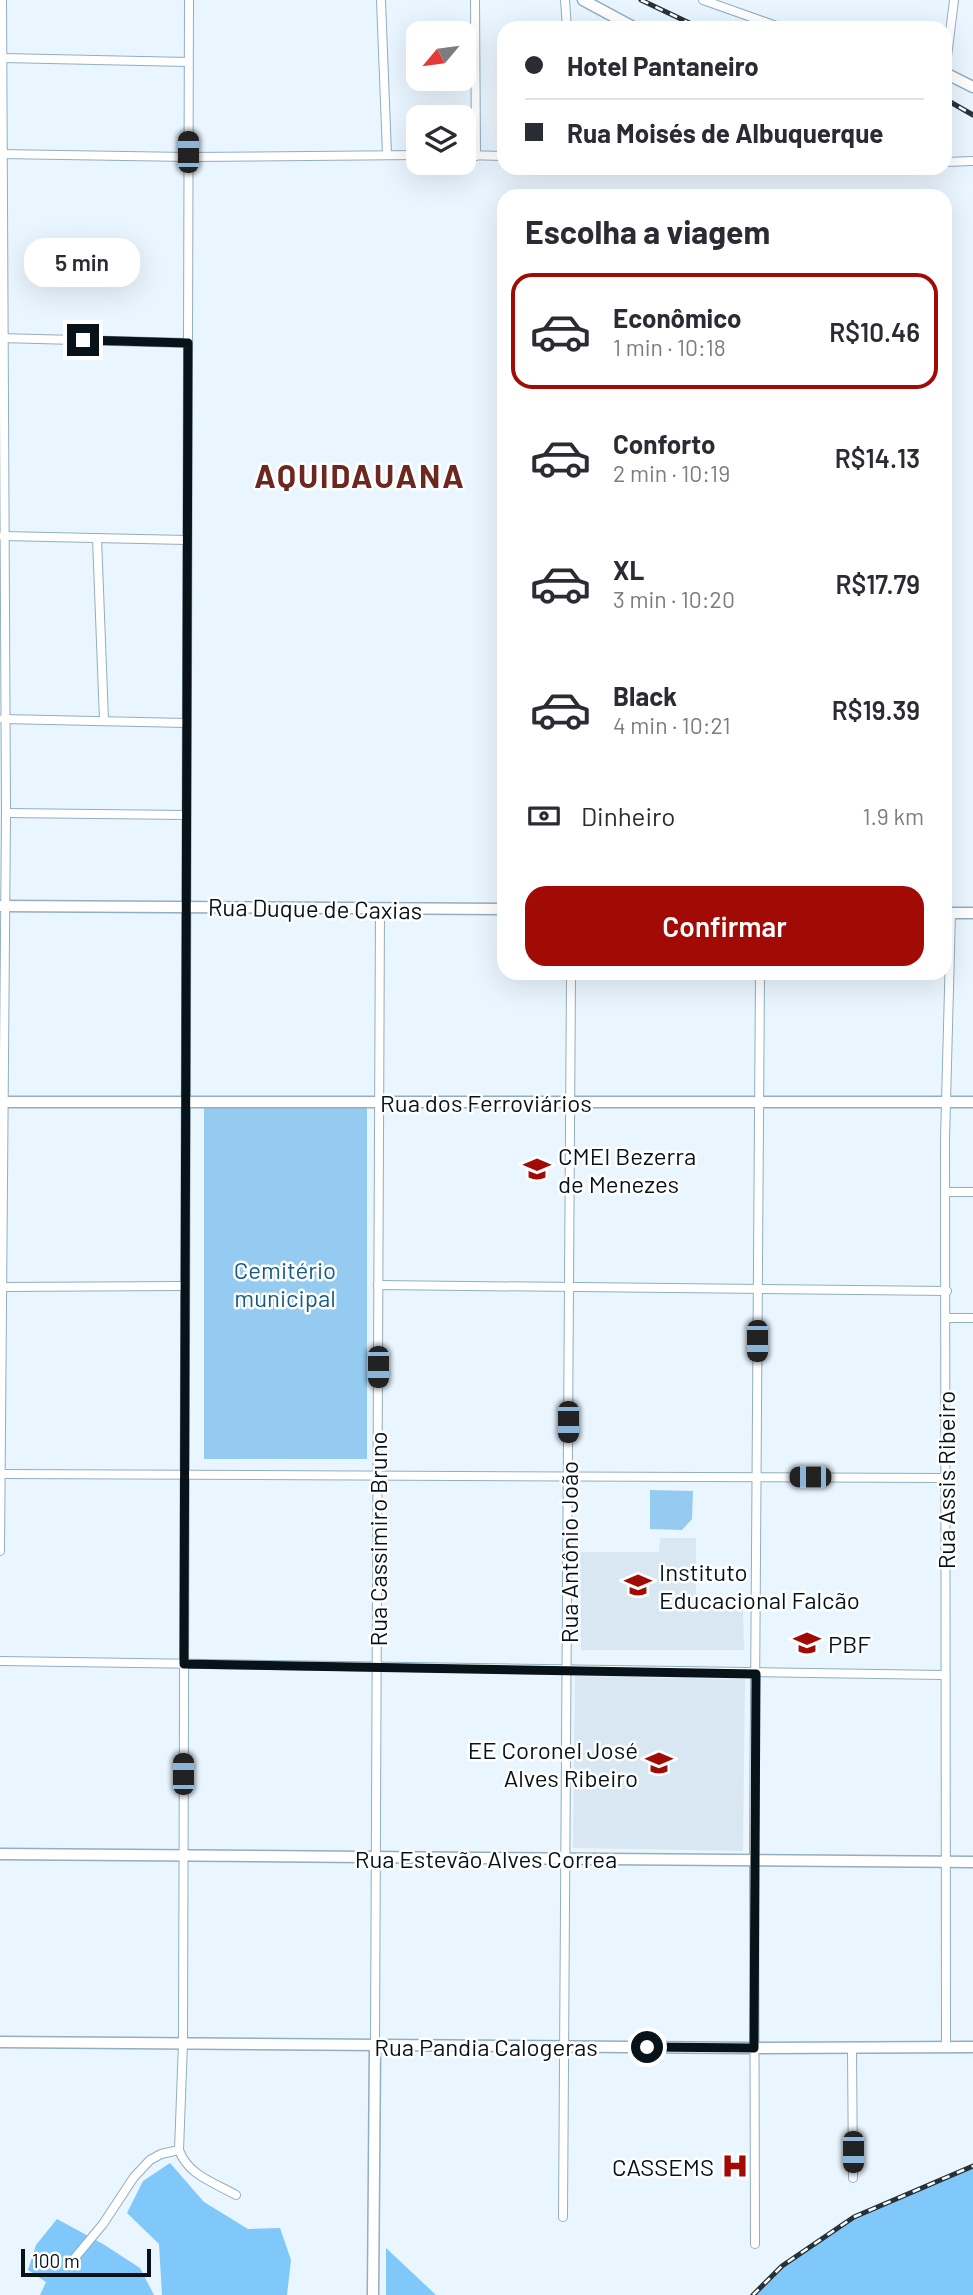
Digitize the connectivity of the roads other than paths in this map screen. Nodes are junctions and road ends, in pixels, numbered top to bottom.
1 (2, 0) edge
2 (189, 0) edge
3 (381, 0) edge
4 (475, 0) edge
5 (565, 0) edge
6 (583, 0) edge
7 (703, 0) edge
8 (954, 0) edge
9 (566, 21) edge
10 (622, 21) edge
11 (762, 21) edge
12 (951, 21) edge
13 (3, 58) junction
14 (188, 62) junction
15 (952, 76) edge
16 (973, 87) edge
17 (476, 105) edge
18 (2, 154) edge
19 (387, 154) junction
20 (406, 155) edge
21 (476, 156) edge
22 (497, 156) edge
23 (188, 157) junction
24 (973, 161) edge
25 (952, 162) edge
26 (2, 338) edge
27 (188, 343) junction
28 (3, 536) edge
29 (97, 538) junction
30 (187, 540) junction
31 (3, 719) edge
32 (103, 720) junction
33 (187, 723) junction
34 (6, 813) junction
35 (186, 815) junction
36 (3, 906) edge
37 (186, 907) junction
38 (380, 909) junction
39 (497, 909) edge
40 (952, 913) edge
41 (973, 913) edge
42 (571, 980) edge
43 (760, 980) edge
44 (947, 980) edge
45 (3, 1004) edge
46 (2, 1102) edge
47 (185, 1102) junction
48 (379, 1102) junction
49 (570, 1102) junction
50 (759, 1102) junction
51 (946, 1102) junction
52 (973, 1102) edge
53 (946, 1192) junction
54 (973, 1192) edge
55 (378, 1285) junction
56 (185, 1286) junction
57 (1, 1287) edge
58 (569, 1287) junction
59 (758, 1289) junction
60 (947, 1291) junction
61 (946, 1318) junction
62 (973, 1318) edge
63 (0, 1474) edge
64 (184, 1474) junction
65 (377, 1475) junction
66 (568, 1476) junction
67 (756, 1477) junction
68 (944, 1478) junction
69 (0, 1550) edge
70 (0, 1661) edge
71 (184, 1664) junction
72 (377, 1667) junction
73 (567, 1670) junction
74 (756, 1674) junction
75 (944, 1675) junction
76 (0, 1854) edge
77 (183, 1856) junction
78 (376, 1857) junction
79 (564, 1859) junction
80 (754, 1860) junction
81 (973, 1861) edge
82 (945, 1862) junction
83 (0, 2042) edge
84 (183, 2043) junction
85 (375, 2045) junction
86 (565, 2046) junction
87 (946, 2047) junction
88 (973, 2047) edge
89 (754, 2048) junction
90 (852, 2048) junction
91 (179, 2150) junction
92 (853, 2178) dead end
93 (236, 2195) dead end
94 (563, 2217) dead end
95 (755, 2244) dead end
96 (68, 2266) dead end
97 (373, 2295) edge

1 - 13 street
2 - 14 street
3 - 19 street
4 - 17 street
5 - 9 street
6 - 10 main road
7 - 11 street
8 - 12 street
13 - 14 street
13 - 18 street
14 - 23 street
15 - 16 main road
18 - 23 street
18 - 26 street
19 - 20 street
19 - 23 street
21 - 22 street
23 - 27 street
24 - 25 street
26 - 27 street
26 - 28 street
27 - 30 street
28 - 29 street
28 - 31 street
29 - 30 street
29 - 32 street
30 - 33 street
31 - 32 street
31 - 34 street
32 - 33 street
33 - 35 street
34 - 35 street
34 - 36 street
35 - 37 street
36 - 37 main road, Rua Duque de Caxias
36 - 45 street
37 - 38 main road, Rua Duque de Caxias
37 - 47 street
38 - 39 main road, Rua Duque de Caxias
38 - 48 street, Rua Cassimiro Bruno
40 - 41 main road
42 - 49 street, Rua Antônio João
43 - 50 street
44 - 51 street, Rua Assis Ribeiro
45 - 46 street
46 - 47 main road, Rua dos Ferroviários
46 - 57 street
47 - 48 main road, Rua dos Ferroviários
47 - 56 street
48 - 49 main road, Rua dos Ferroviários
48 - 55 street, Rua Cassimiro Bruno
49 - 50 main road, Rua dos Ferroviários
49 - 58 street, Rua Antônio João
50 - 51 main road, Rua dos Ferroviários
50 - 59 street
51 - 52 main road, Rua dos Ferroviários
51 - 53 street, Rua Assis Ribeiro
53 - 54 street
53 - 60 street, Rua Assis Ribeiro
55 - 58 street
55 - 65 street, Rua Cassimiro Bruno
56 - 57 street
56 - 64 street
57 - 63 street
58 - 59 street
58 - 66 street, Rua Antônio João
59 - 60 street
59 - 67 street
60 - 61 street, Rua Assis Ribeiro
61 - 62 street
61 - 68 street, Rua Assis Ribeiro
63 - 64 street
63 - 69 street
64 - 65 street
64 - 71 street
65 - 66 street
65 - 72 street, Rua Cassimiro Bruno
66 - 67 street
66 - 73 street, Rua Antônio João
67 - 68 street
67 - 74 street
68 - 75 street, Rua Assis Ribeiro
70 - 71 street
71 - 72 street
71 - 77 street
72 - 73 street
72 - 78 street, Rua Cassimiro Bruno
73 - 74 street
73 - 79 street, Rua Antônio João
74 - 75 street
74 - 80 street
75 - 82 street, Rua Assis Ribeiro
76 - 77 main road, Rua Estevão Alves Correa
77 - 78 main road, Rua Estevão Alves Correa
77 - 84 street
78 - 79 main road, Rua Estevão Alves Correa
78 - 85 street, Rua Cassimiro Bruno
79 - 80 main road, Rua Estevão Alves Correa
79 - 86 street, Rua Antônio João
80 - 82 main road, Rua Estevão Alves Correa
80 - 89 street
81 - 82 main road, Rua Estevão Alves Correa
82 - 87 street, Rua Assis Ribeiro
83 - 84 main road, Rua Pandia Calogeras
84 - 85 main road, Rua Pandia Calogeras
84 - 91 street
85 - 86 main road, Rua Pandia Calogeras
85 - 97 main road, Rua Cassimiro Bruno
86 - 89 main road, Rua Pandia Calogeras
86 - 94 street, Rua Antônio João
87 - 88 main road, Rua Pandia Calogeras
87 - 90 main road, Rua Pandia Calogeras
89 - 90 main road, Rua Pandia Calogeras
89 - 95 street
90 - 92 street
91 - 93 street
91 - 96 street

